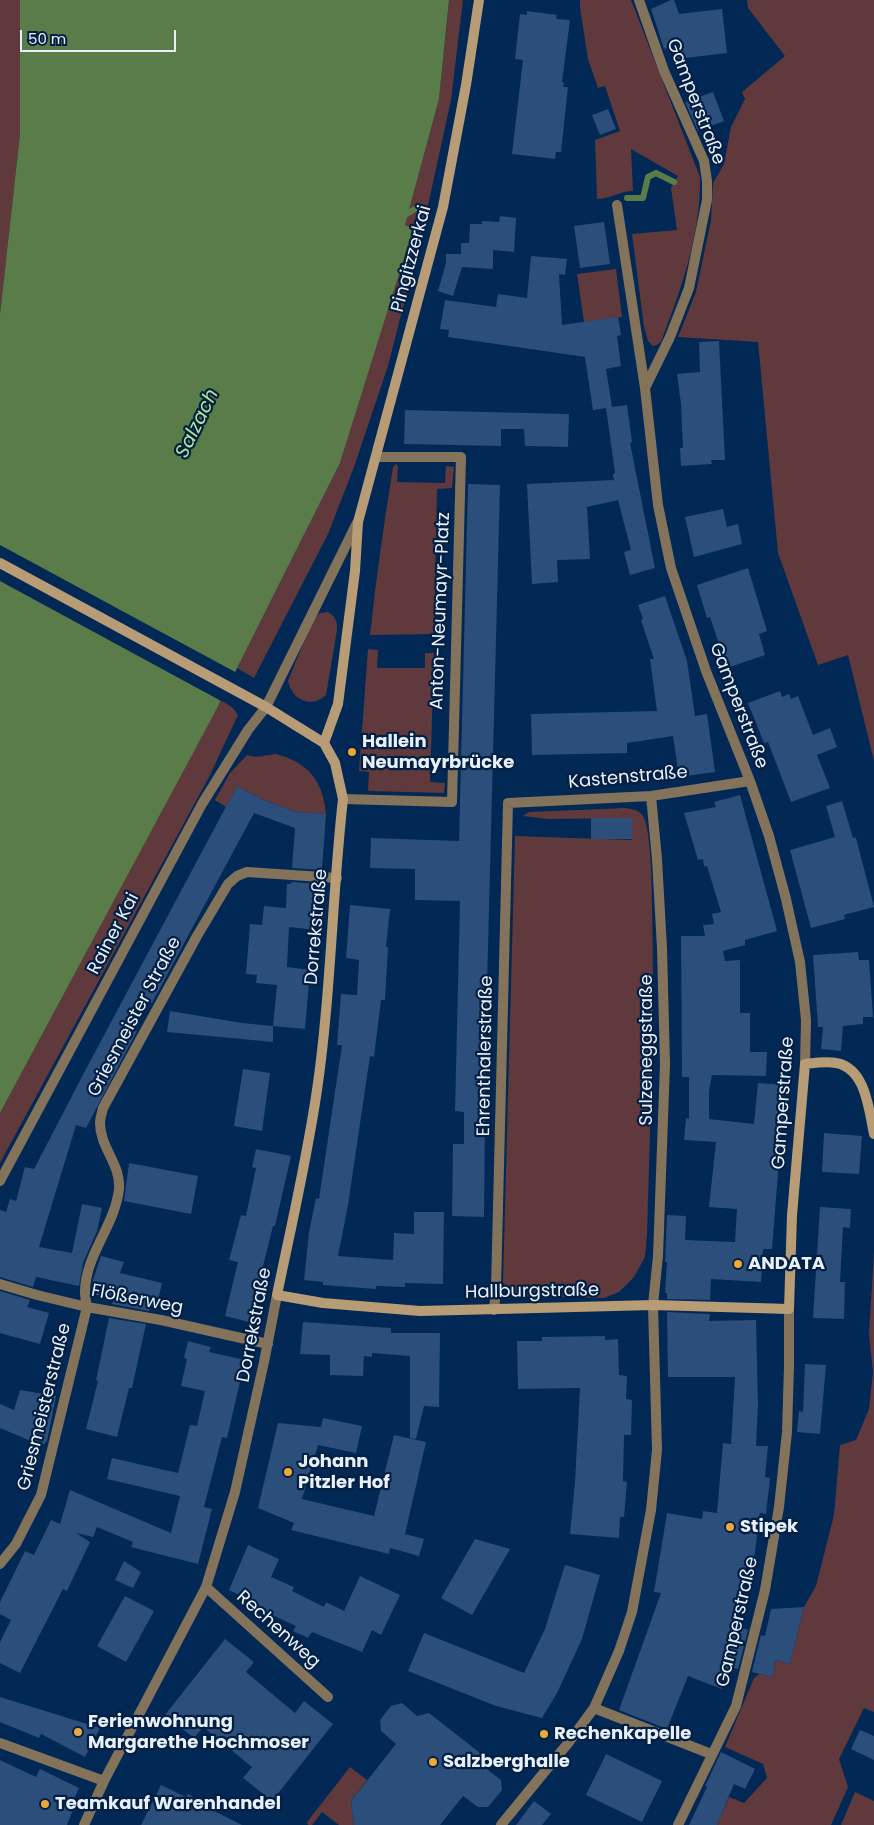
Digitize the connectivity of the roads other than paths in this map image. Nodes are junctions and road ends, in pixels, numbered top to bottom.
1 (479, 0) edge
2 (639, 0) edge
3 (617, 205) dead end
4 (645, 388) junction
5 (377, 457) junction
6 (358, 522) junction
7 (0, 563) edge
8 (266, 707) junction
9 (324, 743) junction
10 (750, 781) junction
11 (651, 796) junction
12 (343, 799) junction
13 (508, 803) joint
14 (337, 878) junction
15 (805, 1064) junction
16 (874, 1134) edge
17 (0, 1181) edge
18 (0, 1284) edge
19 (277, 1295) junction
20 (653, 1305) junction
21 (87, 1307) junction
22 (789, 1309) junction
23 (494, 1310) junction
24 (268, 1344) junction
25 (0, 1564) edge
26 (206, 1587) junction
27 (328, 1697) dead end
28 (594, 1708) junction
29 (0, 1743) edge
30 (711, 1754) junction
31 (104, 1781) junction
32 (84, 1825) edge
33 (501, 1825) edge
34 (678, 1825) edge

1 - 5 street, Pingitzzerkai
2 - 4 street, Gamperstraße
3 - 4 street, Gamperstraße
4 - 10 street, Gamperstraße
5 - 6 street, Pingitzzerkai
5 - 12 street, Anton-Neumayr-Platz
6 - 8 street
6 - 9 street
7 - 8 street
8 - 9 street
8 - 17 street, Rainer Kai
9 - 12 street
10 - 11 street, Kastenstraße
10 - 15 street, Gamperstraße
11 - 13 street, Kastenstraße
11 - 20 street, Sulzeneggstraße
12 - 14 street, Dorrekstraße
13 - 23 street, Ehrenthalerstraße
14 - 19 street, Dorrekstraße
14 - 21 street, Griesmeister Straße
15 - 16 street
15 - 22 street, Gamperstraße
18 - 21 street, Flößerweg
19 - 23 street, Hallburgstraße
19 - 24 street, Dorrekstraße
20 - 22 street, Hallburgstraße
20 - 23 street, Hallburgstraße
20 - 28 street, Sulzeneggstraße
21 - 24 street, Flößerweg
21 - 25 street, Griesmeisterstraße
22 - 30 street, Gamperstraße
24 - 26 street, Dorrekstraße
26 - 27 street, Rechenweg
26 - 31 street, Dorrekstraße
28 - 30 street
28 - 33 street, Sulzeneggstraße
29 - 31 street
30 - 34 street, Gamperstraße
31 - 32 street, Dorrekstraße

